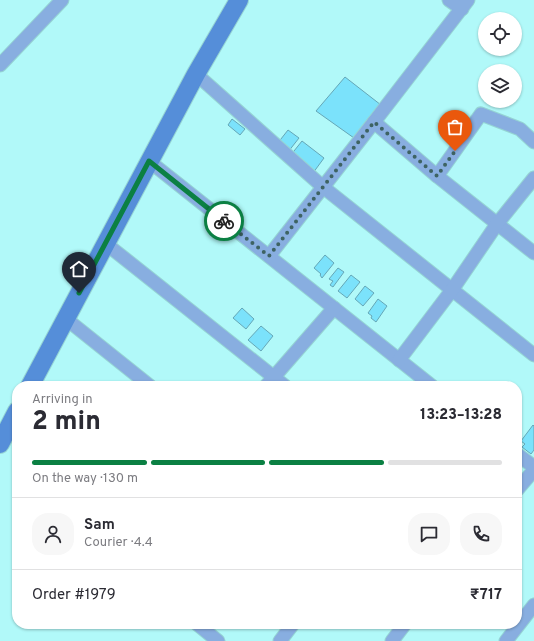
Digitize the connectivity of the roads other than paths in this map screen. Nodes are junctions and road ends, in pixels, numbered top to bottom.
1 (62, 0) edge
2 (239, 0) edge
3 (449, 0) edge
4 (465, 4) edge
5 (0, 65) edge
6 (196, 74) junction
7 (374, 122) junction
8 (534, 142) edge
9 (149, 161) junction
10 (437, 176) junction
11 (534, 178) edge
12 (323, 187) junction
13 (497, 224) junction
14 (105, 243) junction
15 (534, 253) edge
16 (269, 256) junction
17 (452, 290) junction
18 (334, 308) junction
19 (66, 318) junction
20 (534, 356) edge
21 (399, 360) junction
22 (33, 381) edge
23 (144, 381) edge
24 (269, 381) edge
25 (426, 381) edge
26 (12, 421) edge
27 (0, 444) edge
28 (522, 458) edge
29 (534, 469) edge
30 (522, 484) edge
31 (534, 605) edge
32 (522, 620) edge
33 (203, 629) edge
34 (289, 629) edge
35 (402, 629) edge
36 (515, 629) edge
37 (218, 641) edge
38 (280, 641) edge
39 (392, 641) edge
40 (506, 641) edge

1 - 5 street
2 - 6 street
3 - 4 street
4 - 7 street
6 - 9 street
6 - 12 street
7 - 10 street
7 - 12 street
8 - 10 street
9 - 14 street
9 - 16 street
10 - 13 street
11 - 13 street
12 - 16 street
12 - 17 street
13 - 15 street
13 - 17 street
14 - 19 street
14 - 24 street
16 - 18 street
17 - 20 street
17 - 21 street
18 - 21 street
18 - 24 street
19 - 22 street
19 - 23 street
21 - 25 street
26 - 27 street
28 - 29 street
29 - 30 street
31 - 32 street
33 - 37 street
34 - 38 street
35 - 39 street
36 - 40 street

